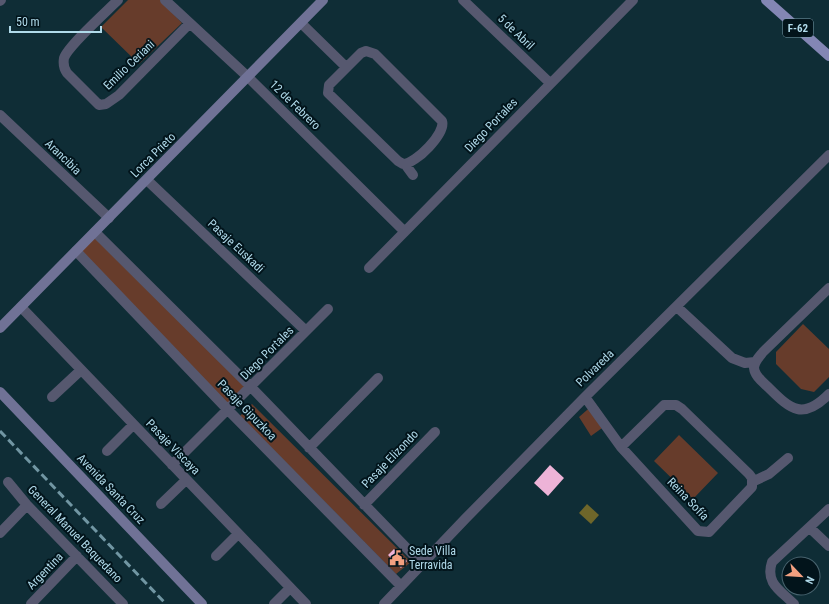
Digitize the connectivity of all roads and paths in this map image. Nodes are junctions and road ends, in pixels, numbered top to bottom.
1 (118, 0) edge
2 (165, 0) edge
3 (323, 0) edge
4 (463, 0) edge
5 (633, 0) edge
6 (766, 0) edge
7 (301, 23) junction
8 (189, 24) junction
9 (829, 56) edge
10 (346, 67) junction
11 (248, 77) junction
12 (550, 83) junction
13 (0, 115) edge
14 (829, 155) edge
15 (405, 164) junction
16 (413, 175) dead end
17 (147, 180) junction
18 (109, 218) junction
19 (404, 231) junction
20 (95, 232) junction
21 (76, 251) junction
22 (370, 268) dead end
23 (829, 288) edge
24 (21, 307) junction
25 (677, 307) junction
26 (328, 309) dead end
27 (0, 328) edge
28 (306, 331) junction
29 (755, 362) junction
30 (81, 370) junction
31 (378, 378) dead end
32 (251, 387) junction
33 (0, 392) edge
34 (829, 394) edge
35 (52, 397) dead end
36 (585, 397) junction
37 (228, 410) junction
38 (133, 425) junction
39 (435, 432) dead end
40 (621, 447) junction
41 (309, 448) junction
42 (107, 451) dead end
43 (788, 458) dead end
44 (172, 465) junction
45 (186, 480) junction
46 (8, 482) dead end
47 (752, 482) junction
48 (161, 504) dead end
49 (27, 505) junction
50 (364, 505) junction
51 (829, 509) edge
52 (810, 528) junction
53 (0, 533) edge
54 (238, 534) junction
55 (829, 546) edge
56 (77, 556) junction
57 (216, 556) dead end
58 (422, 564) junction
59 (401, 586) junction
60 (290, 588) junction
61 (31, 604) edge
62 (123, 604) edge
63 (202, 604) edge
64 (274, 604) edge
65 (306, 604) edge
66 (384, 604) edge
67 (794, 604) edge

1 - 8 street, Emilio Ceriani
2 - 8 street, 12 de Febrero
3 - 7 main road, Lorca Prieto
4 - 12 street, 5 de Abril
5 - 12 street, Diego Portales
6 - 9 main road, F-62
7 - 10 street
7 - 11 main road, Lorca Prieto
8 - 11 street, 12 de Febrero
10 - 15 street
10 - 15 street
11 - 17 main road, Lorca Prieto
11 - 19 street, 12 de Febrero
12 - 19 street, Diego Portales
13 - 18 street, Arancibia
14 - 25 street, Polvareda
15 - 16 street
17 - 18 main road, Lorca Prieto
17 - 28 street, Pasaje Euskadi
18 - 20 main road, Lorca Prieto
19 - 22 street, Diego Portales
20 - 21 main road, Lorca Prieto
20 - 32 street, Pasaje Gipuzkoa
21 - 24 main road, Lorca Prieto
21 - 37 street, Pasaje Gipuzkoa
23 - 29 street
24 - 27 main road, Lorca Prieto
24 - 30 street, Pasaje Viscaya
25 - 29 street
25 - 36 street, Polvareda
26 - 28 street, Diego Portales
28 - 32 street, Diego Portales
29 - 34 street
30 - 35 street
30 - 38 street, Pasaje Viscaya
31 - 41 street
32 - 37 street, Diego Portales
32 - 41 street, Pasaje Gipuzkoa
33 - 63 main road, Avenida Santa Cruz
36 - 40 street, Reina Sofía
36 - 58 street, Polvareda
37 - 44 street, Diego Portales
37 - 59 street, Pasaje Gipuzkoa
38 - 42 street
38 - 44 street, Pasaje Viscaya
39 - 50 street, Pasaje Elizondo
40 - 47 street
40 - 47 street, Reina Sofía
41 - 50 street, Pasaje Gipuzkoa
43 - 47 street
44 - 45 street, Pasaje Viscaya
45 - 48 street
45 - 54 street, Pasaje Viscaya
46 - 49 street, General Manuel Baquedano
49 - 53 street
49 - 56 street, General Manuel Baquedano
50 - 58 street, Pasaje Gipuzkoa
51 - 52 street
52 - 55 street
52 - 67 street
54 - 57 street
54 - 60 street, Pasaje Viscaya
56 - 61 street, Argentina
56 - 62 street, General Manuel Baquedano
58 - 59 street, Polvareda
59 - 66 street, Polvareda
60 - 64 street
60 - 65 street, Pasaje Viscaya

